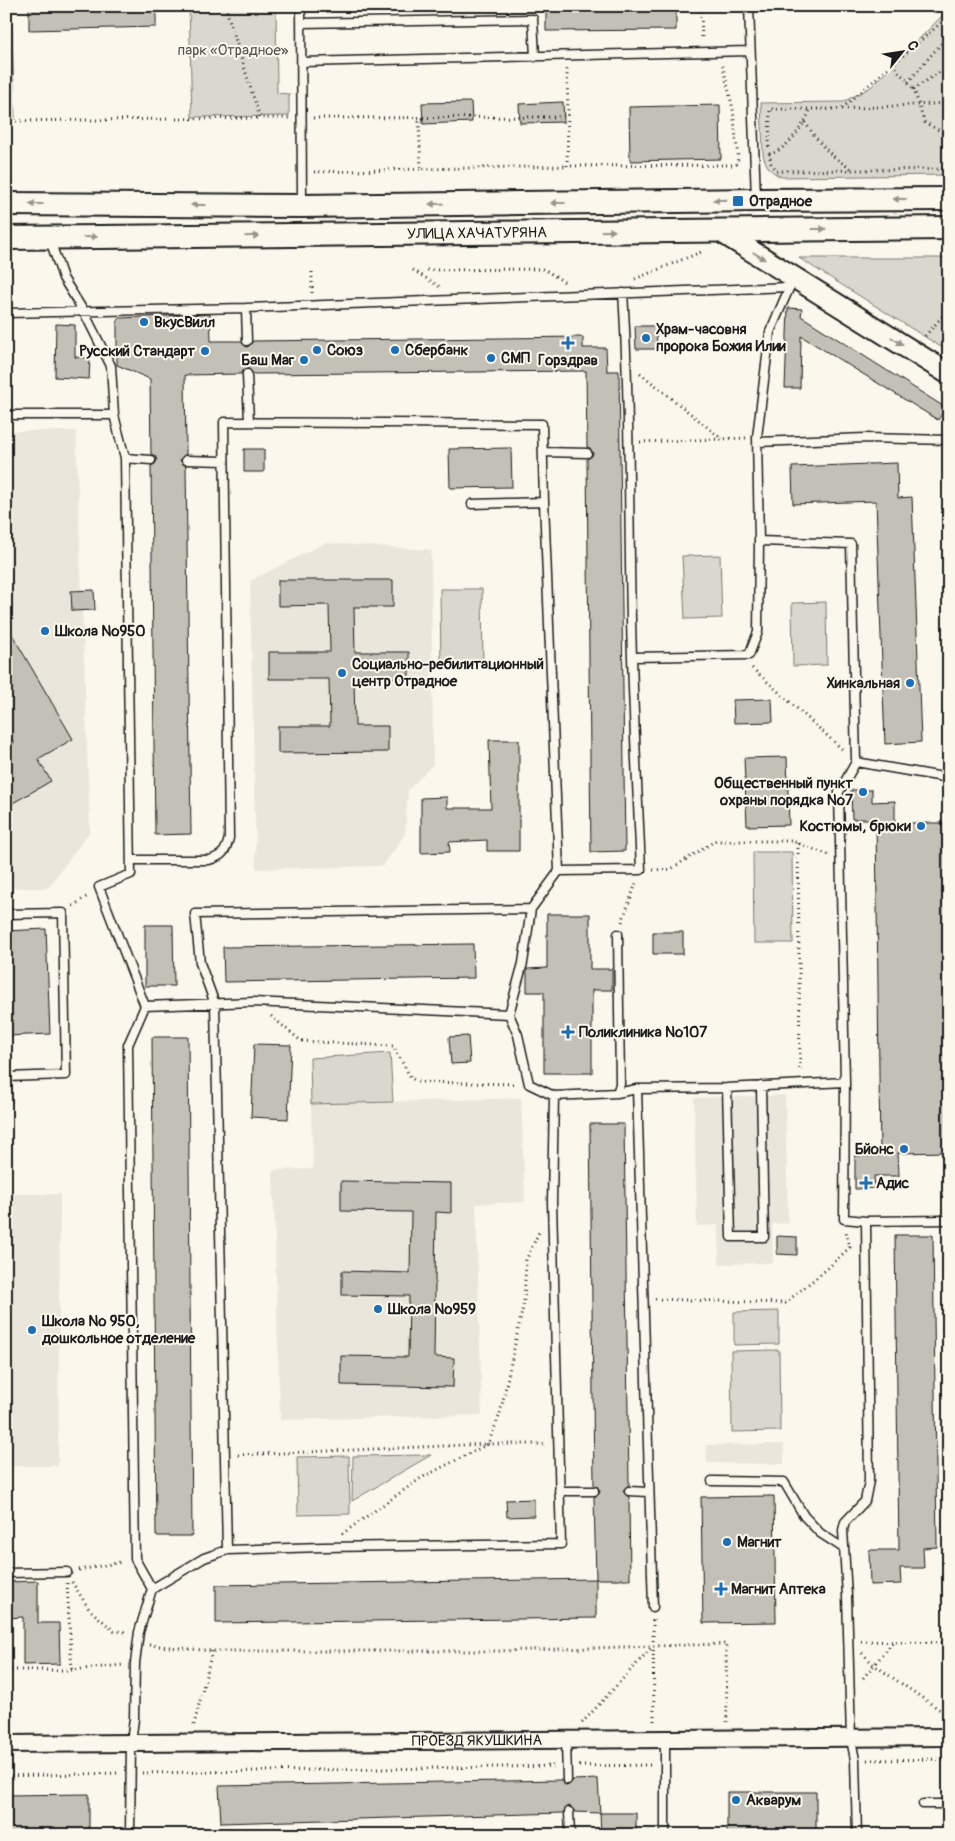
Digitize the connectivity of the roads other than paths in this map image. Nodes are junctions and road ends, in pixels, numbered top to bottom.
1 (302, 6) edge
2 (749, 6) edge
3 (302, 23) junction
4 (750, 51) junction
5 (535, 57) junction
6 (302, 62) junction
7 (949, 199) edge
8 (756, 200) junction
9 (6, 204) edge
10 (302, 206) junction
11 (949, 228) edge
12 (6, 238) edge
13 (49, 238) junction
14 (714, 239) junction
15 (792, 282) junction
16 (623, 293) junction
17 (246, 308) junction
18 (84, 312) junction
19 (6, 313) edge
20 (246, 341) dead end
21 (247, 374) dead end
22 (949, 374) edge
23 (6, 415) edge
24 (114, 415) junction
25 (249, 422) junction
26 (757, 440) junction
27 (949, 440) edge
28 (544, 452) junction
29 (587, 453) dead end
30 (620, 453) dead end
31 (629, 453) junction
32 (125, 458) junction
33 (151, 460) dead end
34 (186, 460) dead end
35 (224, 462) junction
36 (544, 502) junction
37 (472, 504) dead end
38 (759, 542) junction
39 (632, 657) junction
40 (856, 762) junction
41 (949, 778) edge
42 (131, 860) junction
43 (559, 871) junction
44 (531, 909) junction
45 (6, 914) edge
46 (618, 934) road end
47 (215, 1004) junction
48 (145, 1006) junction
49 (509, 1014) junction
50 (6, 1077) edge
51 (845, 1082) junction
52 (761, 1086) junction
53 (727, 1088) junction
54 (637, 1089) junction
55 (617, 1094) junction
56 (554, 1096) junction
57 (949, 1220) edge
58 (866, 1221) junction
59 (712, 1481) dead end
60 (559, 1491) junction
61 (594, 1491) dead end
62 (629, 1491) dead end
63 (648, 1492) junction
64 (843, 1548) junction
65 (227, 1550) junction
66 (66, 1572) road end
67 (6, 1573) edge
68 (152, 1590) junction
69 (653, 1606) road end
70 (949, 1737) edge
71 (660, 1739) junction
72 (851, 1739) junction
73 (566, 1740) junction
74 (131, 1742) junction
75 (6, 1744) edge
76 (567, 1780) dead end
77 (923, 1804) dead end
78 (949, 1804) edge
79 (569, 1812) dead end
80 (130, 1835) edge
81 (570, 1835) edge
82 (666, 1835) edge
83 (857, 1835) edge

1 - 3 lane
2 - 4 lane
3 - 5 lane
3 - 6 lane
4 - 5 lane
4 - 8 lane
5 - 6 lane
6 - 10 lane
7 -> 8 main road, УЛИЦА ХАЧАТУРЯНА
8 -> 10 main road, УЛИЦА ХАЧАТУРЯНА
10 -> 9 main road, УЛИЦА ХАЧАТУРЯНА
14 -> 11 main road, УЛИЦА ХАЧАТУРЯНА
12 - 13 main road, УЛИЦА ХАЧАТУРЯНА
13 -> 14 main road, УЛИЦА ХАЧАТУРЯНА
13 - 18 lane
14 -> 15 street
15 - 16 lane
15 -> 22 street
15 - 26 lane
16 - 17 lane
16 - 31 lane
17 - 18 lane
17 - 20 lane
18 - 19 lane
18 - 24 lane
21 - 25 lane
23 - 24 lane
24 - 32 lane
25 - 28 lane
25 - 35 lane
26 - 27 lane
26 - 38 lane
28 - 29 lane
28 - 36 lane
30 - 31 lane
31 - 39 lane
32 - 33 lane
32 - 42 lane
34 - 35 lane
35 - 42 lane
36 - 37 lane
36 - 43 lane
38 - 39 lane
38 - 40 lane
39 - 43 lane
40 - 41 lane
40 - 51 lane
42 - 48 lane
43 - 44 lane
44 - 47 lane
44 - 49 lane
45 - 50 lane
46 - 55 lane
47 - 48 lane
47 - 49 lane
47 - 65 lane
48 - 68 lane
49 - 56 lane
51 - 52 lane
51 - 58 lane
52 - 53 lane
52 - 53 lane
53 - 54 lane
54 - 55 lane
54 - 63 lane
55 - 56 lane
56 - 60 lane
57 - 58 lane
58 - 64 lane
59 - 64 lane
60 - 61 lane
60 - 65 lane
62 - 63 lane
63 - 69 lane
64 - 72 lane
65 - 68 lane
66 - 67 lane
68 - 74 lane
70 - 72 street, ПРОЕЗД ЯКУШКИНА
71 - 72 street, ПРОЕЗД ЯКУШКИНА
71 - 73 street, ПРОЕЗД ЯКУШКИНА
71 - 82 lane
72 - 83 lane
73 - 74 street, ПРОЕЗД ЯКУШКИНА
73 - 76 lane
74 - 75 street, ПРОЕЗД ЯКУШКИНА
74 - 80 lane
77 - 78 lane
79 - 81 lane

